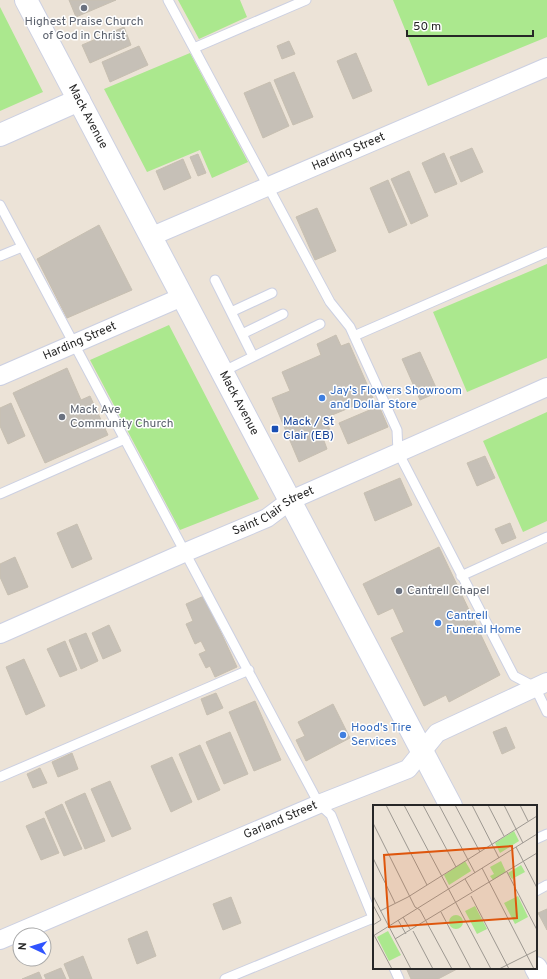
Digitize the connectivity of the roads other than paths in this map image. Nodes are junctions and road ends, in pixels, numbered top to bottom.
1 (26, 0) edge
2 (168, 0) edge
3 (306, 0) edge
4 (194, 48) junction
5 (547, 67) edge
6 (79, 100) junction
7 (0, 135) edge
8 (268, 186) junction
9 (0, 205) edge
10 (150, 237) junction
11 (22, 246) junction
12 (547, 252) edge
13 (0, 256) edge
14 (215, 280) dead end
15 (272, 293) dead end
16 (182, 296) junction
17 (231, 312) junction
18 (283, 314) dead end
19 (320, 324) dead end
20 (242, 334) junction
21 (354, 336) junction
22 (73, 344) junction
23 (253, 356) junction
24 (222, 372) junction
25 (0, 376) edge
26 (547, 387) edge
27 (125, 439) junction
28 (398, 452) junction
29 (0, 494) edge
30 (291, 500) junction
31 (547, 537) edge
32 (186, 552) junction
33 (461, 576) junction
34 (0, 634) edge
35 (249, 670) junction
36 (541, 685) edge
37 (547, 712) edge
38 (422, 750) junction
39 (0, 776) edge
40 (319, 804) junction
41 (450, 805) edge
42 (547, 834) edge
43 (537, 839) edge
44 (547, 885) edge
45 (537, 890) edge
46 (373, 917) edge
47 (373, 919) edge
48 (0, 940) edge
49 (394, 969) edge
50 (537, 969) edge
51 (225, 979) edge
52 (398, 979) edge
53 (542, 979) edge

1 - 6 main road, Mack Avenue
2 - 4 lane
3 - 4 lane
4 - 8 lane
5 - 8 street, Harding Street
6 - 7 main road
6 - 10 main road, Mack Avenue
8 - 10 street, Harding Street
8 - 21 lane
9 - 11 lane
10 - 16 main road, Mack Avenue
11 - 13 lane
11 - 22 lane
12 - 21 lane
14 - 17 lane
15 - 17 lane
16 - 22 street, Harding Street
16 - 24 main road, Mack Avenue
17 - 20 lane
18 - 20 lane
19 - 23 lane
20 - 23 lane
21 - 28 lane
22 - 25 street, Harding Street
22 - 27 lane
23 - 24 lane
24 - 30 main road, Mack Avenue
26 - 28 street, Saint Clair Street
27 - 29 lane
27 - 32 lane
28 - 30 street, Saint Clair Street
28 - 33 lane
30 - 32 street, Saint Clair Street
30 - 38 main road, Mack Avenue
31 - 33 lane
32 - 34 street, Saint Clair Street
32 - 35 lane
33 - 36 lane
35 - 39 lane
35 - 40 lane
36 - 37 lane
36 - 38 street, Garland Street
38 - 40 street, Garland Street
38 - 41 main road, Mack Avenue
40 - 46 lane
40 - 48 street, Garland Street
42 - 43 lane
44 - 45 lane
47 - 51 lane
49 - 52 lane
50 - 53 main road

